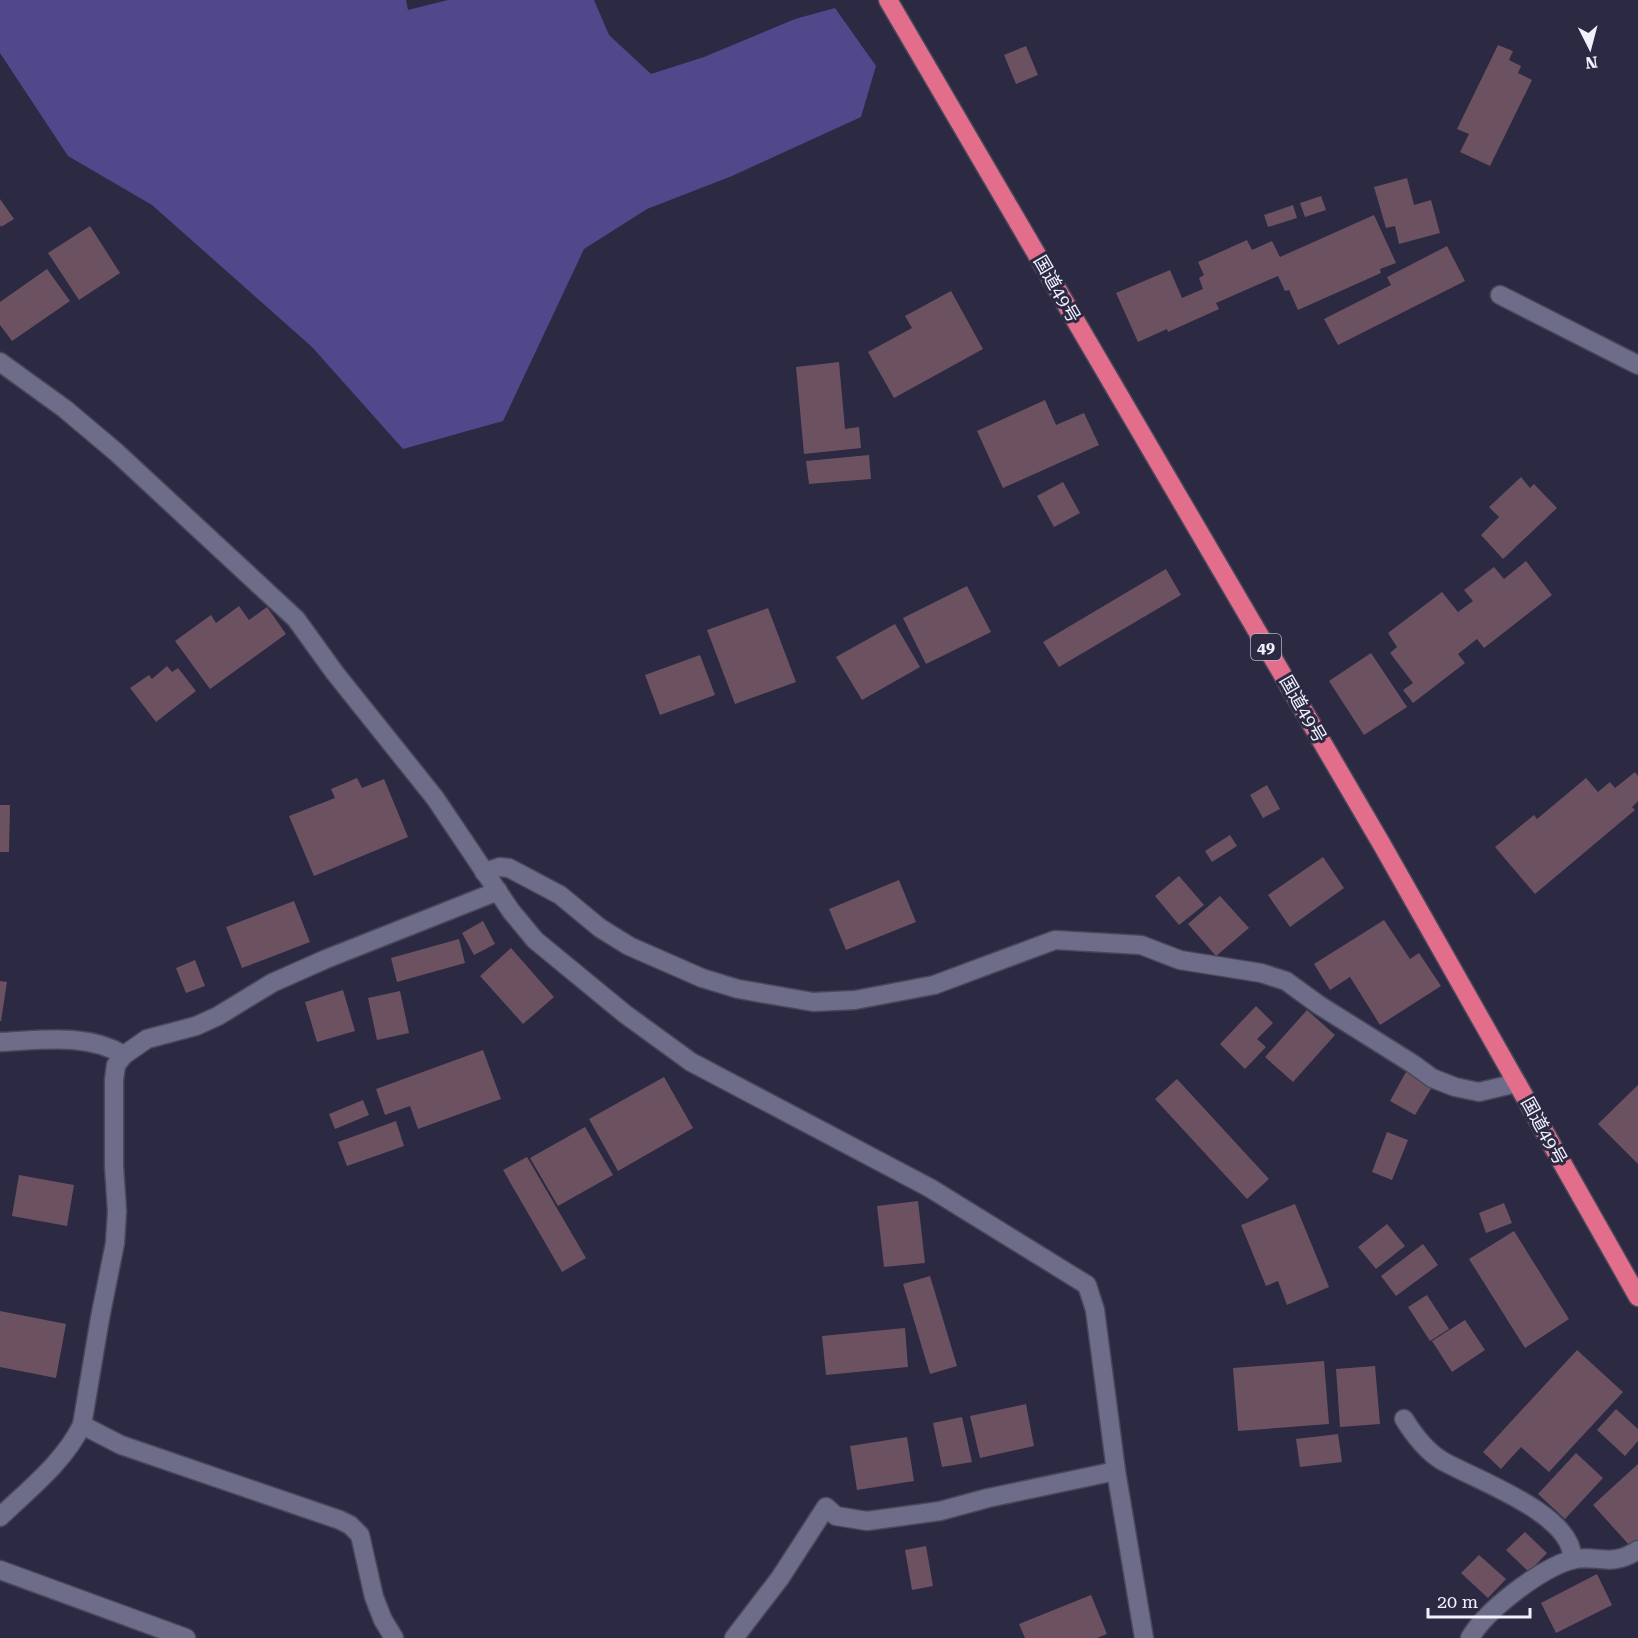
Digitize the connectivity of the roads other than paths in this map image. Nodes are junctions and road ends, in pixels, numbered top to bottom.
1 (888, 0) edge
2 (1500, 295) dead end
3 (0, 362) edge
4 (1638, 364) edge
5 (484, 872) junction
6 (498, 891) junction
7 (0, 1042) edge
8 (124, 1055) junction
9 (1517, 1083) junction
10 (1638, 1297) edge
11 (1404, 1419) dead end
12 (82, 1425) junction
13 (1116, 1471) junction
14 (0, 1518) edge
15 (1638, 1550) edge
16 (1572, 1560) junction
17 (0, 1570) edge
18 (186, 1638) edge
19 (394, 1638) edge
20 (734, 1638) edge
21 (1144, 1638) edge
22 (1470, 1638) edge

1 - 9 highway, 国道49号 / 49
2 - 4 street
3 - 5 street
5 - 6 street
5 - 9 street
6 - 8 street
6 - 13 street
7 - 8 street
8 - 12 street
9 - 10 highway, 国道49号 / 49
11 - 16 street
12 - 14 street
12 - 19 street
13 - 20 street
13 - 21 street
15 - 16 street
16 - 22 street
17 - 18 street

